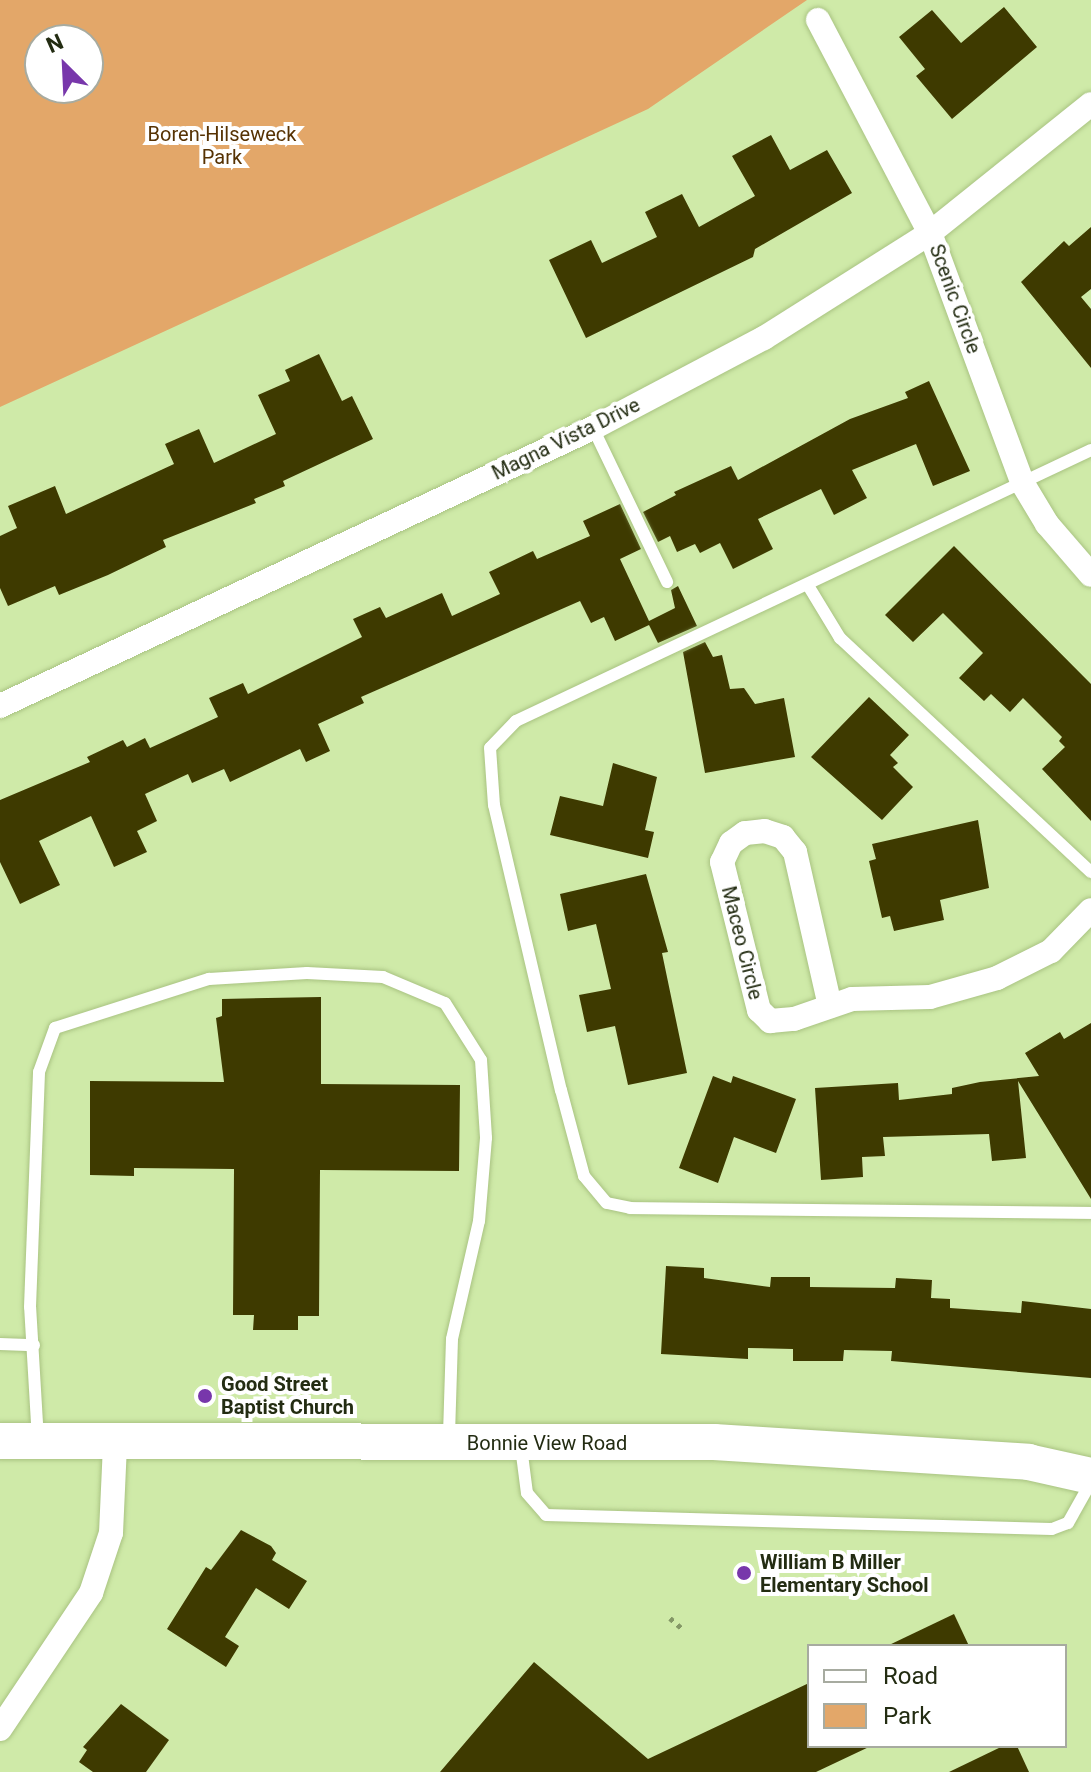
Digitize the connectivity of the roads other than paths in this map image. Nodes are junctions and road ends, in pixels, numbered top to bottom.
1 (818, 20) dead end
2 (1091, 104) edge
3 (930, 233) junction
4 (593, 428) junction
5 (1091, 450) edge
6 (1023, 484) junction
7 (1091, 575) edge
8 (667, 582) dead end
9 (809, 587) junction
10 (0, 706) edge
11 (1091, 872) edge
12 (1091, 910) edge
13 (830, 1006) junction
14 (1091, 1213) edge
15 (0, 1344) edge
16 (34, 1345) junction
17 (0, 1441) edge
18 (38, 1441) junction
19 (115, 1444) junction
20 (448, 1444) junction
21 (521, 1444) junction
22 (1091, 1479) edge
23 (0, 1729) edge

1 - 3 street, Scenic Circle
2 - 3 street, Magna Vista Drive
3 - 4 street, Magna Vista Drive
3 - 6 street, Scenic Circle
4 - 8 lane
4 - 10 street, Magna Vista Drive
5 - 6 lane
6 - 7 street, Scenic Circle
6 - 9 lane
9 - 11 lane
9 - 14 lane
12 - 13 street, Maceo Circle
13 - 13 street, Maceo Circle
15 - 16 lane
16 - 18 lane
16 - 20 lane
17 - 18 street, Bonnie View Road
18 - 19 street, Bonnie View Road
19 - 20 street, Bonnie View Road
19 - 23 street
20 - 21 street, Bonnie View Road
21 - 22 street, Bonnie View Road
21 - 22 lane

